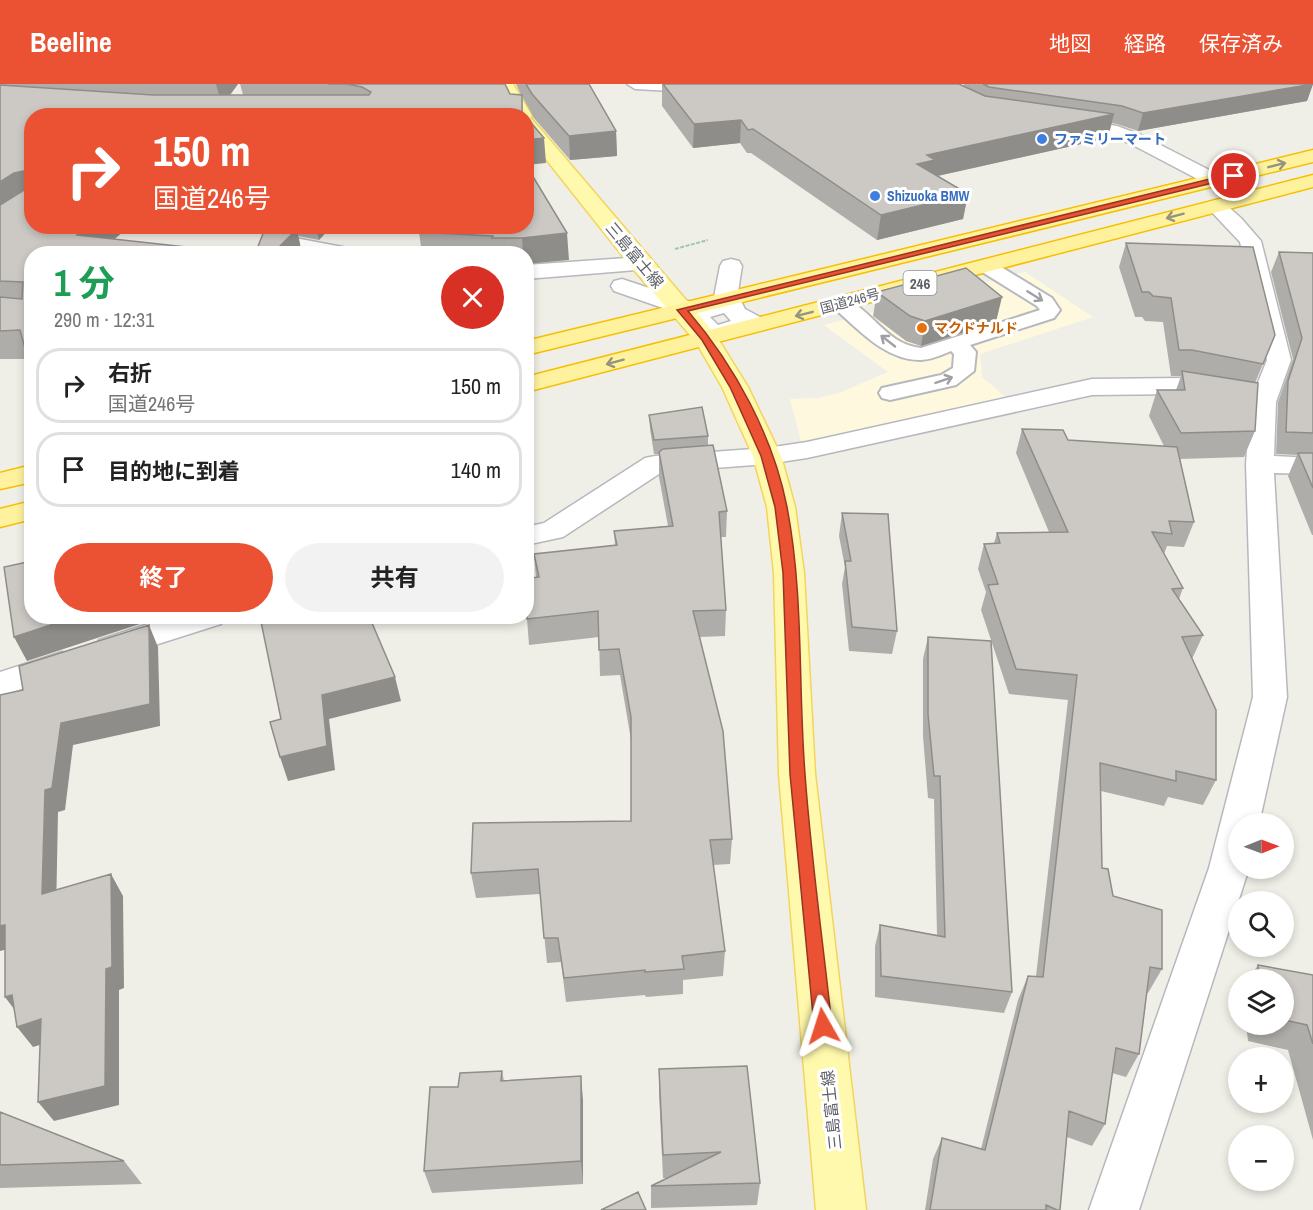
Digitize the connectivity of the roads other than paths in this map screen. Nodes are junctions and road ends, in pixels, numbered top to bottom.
1 (505, 84) edge
2 (635, 84) edge
3 (728, 88) edge
4 (518, 108) edge
5 (1043, 120) edge
6 (534, 134) edge
7 (1313, 156) edge
8 (1313, 181) edge
9 (1215, 193) junction
10 (278, 234) edge
11 (304, 246) edge
12 (731, 266) dead end
13 (986, 266) junction
14 (534, 272) edge
15 (631, 275) junction
16 (841, 304) junction
17 (724, 305) junction
18 (695, 320) junction
19 (950, 345) junction
20 (534, 347) edge
21 (534, 382) edge
22 (890, 393) dead end
23 (1263, 402) junction
24 (767, 456) junction
25 (1260, 464) junction
26 (1313, 466) edge
27 (24, 475) edge
28 (0, 481) edge
29 (24, 512) edge
30 (0, 518) edge
31 (534, 534) edge
32 (185, 624) edge
33 (0, 684) edge
34 (1242, 813) edge
35 (1228, 871) edge
36 (841, 1210) edge
37 (1114, 1210) edge

1 - 4 main road
2 - 3 street
5 - 9 street
6 - 15 main road, 三島富士線
9 -> 7 highway, 国道246号 / 246
8 - 9 highway, 国道246号 / 246
9 -> 13 highway, 国道246号 / 246
9 - 18 highway, 国道246号 / 246
9 - 23 street
10 - 11 street
12 - 17 street
13 - 16 highway, 国道246号 / 246
13 -> 19 lane
14 - 15 street
15 - 18 main road, 三島富士線
16 -> 18 highway, 国道246号 / 246
19 -> 16 lane
17 - 18 street
17 - 18 street
18 - 20 highway, 国道246号 / 246
18 -> 21 highway, 国道246号 / 246
18 - 24 main road, 三島富士線
22 -> 19 lane
23 - 24 street
23 - 25 street
24 - 31 street
24 - 36 main road, 三島富士線
25 - 26 street
25 - 34 street
27 - 28 highway
29 - 30 highway
32 - 33 street
35 - 37 street

